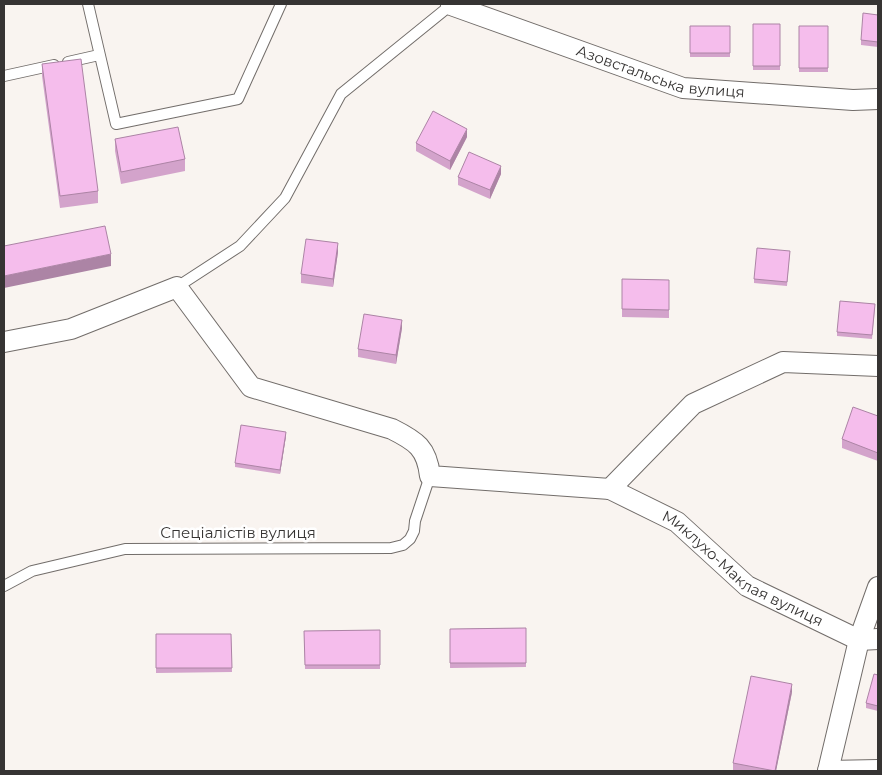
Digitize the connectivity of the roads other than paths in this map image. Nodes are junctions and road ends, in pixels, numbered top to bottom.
1 (88, 4) edge
2 (281, 4) edge
3 (451, 5) edge
4 (100, 55) junction
5 (4, 76) edge
6 (878, 99) edge
7 (177, 287) junction
8 (4, 342) edge
9 (878, 366) edge
10 (430, 476) junction
11 (610, 489) junction
12 (4, 586) edge
13 (878, 586) edge
14 (869, 640) edge
15 (878, 770) edge
16 (828, 771) edge

1 - 4 lane
2 - 4 lane
3 - 6 street, Азовстальська вулиця
3 - 7 lane
4 - 5 lane
7 - 8 street
7 - 10 street
9 - 11 street
10 - 11 street
10 - 12 lane, Спеціалістів вулиця
11 - 14 street, Миклухо-Маклая вулиця
13 - 14 street
14 - 16 street
15 - 16 street

